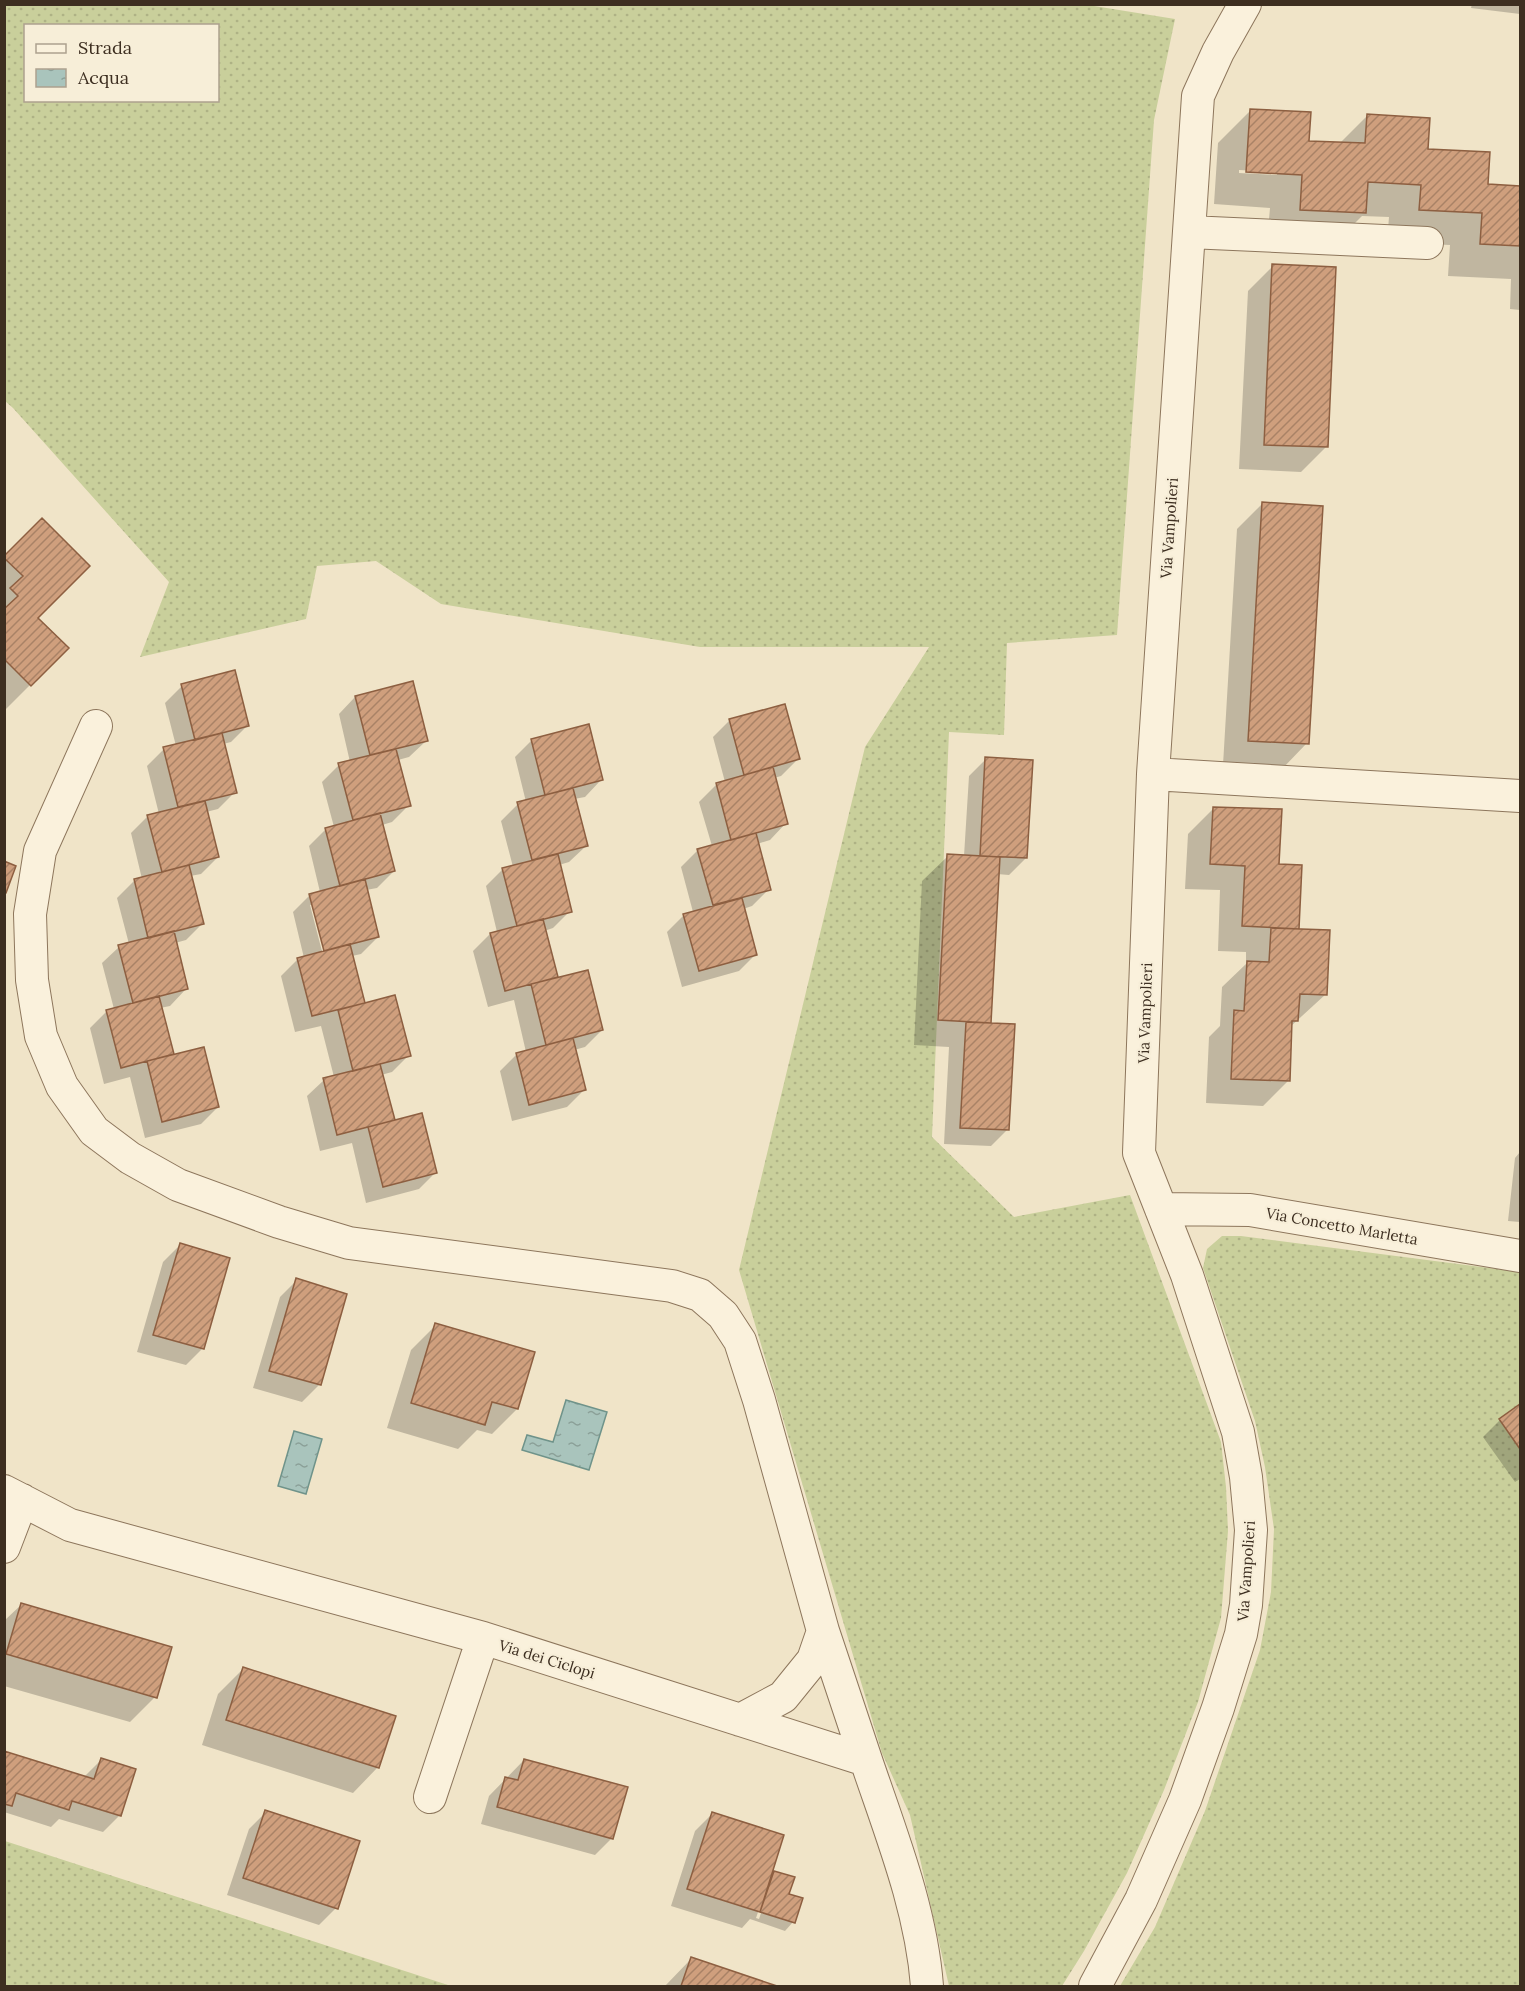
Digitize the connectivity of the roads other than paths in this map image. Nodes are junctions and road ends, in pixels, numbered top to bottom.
1 (1245, 4) edge
2 (1189, 232) junction
3 (1427, 243) dead end
4 (96, 726) dead end
5 (1154, 774) junction
6 (1521, 796) edge
7 (1161, 1209) junction
8 (1521, 1256) edge
9 (13, 1495) edge
10 (4, 1547) edge
11 (823, 1631) junction
12 (483, 1638) junction
13 (740, 1720) junction
14 (866, 1760) junction
15 (430, 1797) dead end
16 (927, 1986) edge
17 (1095, 1986) edge

1 - 2 street, Via Vampolieri
2 - 3 street
2 - 5 street, Via Vampolieri
4 - 11 street
5 - 6 street
5 - 7 street, Via Vampolieri
7 - 8 street, Via Concetto Marletta
7 - 17 street, Via Vampolieri
9 - 10 street
9 - 12 street, Via dei Ciclopi
11 - 13 street
11 - 14 street
12 - 13 street, Via dei Ciclopi
12 - 15 street
13 - 14 street, Via dei Ciclopi
14 - 16 street

